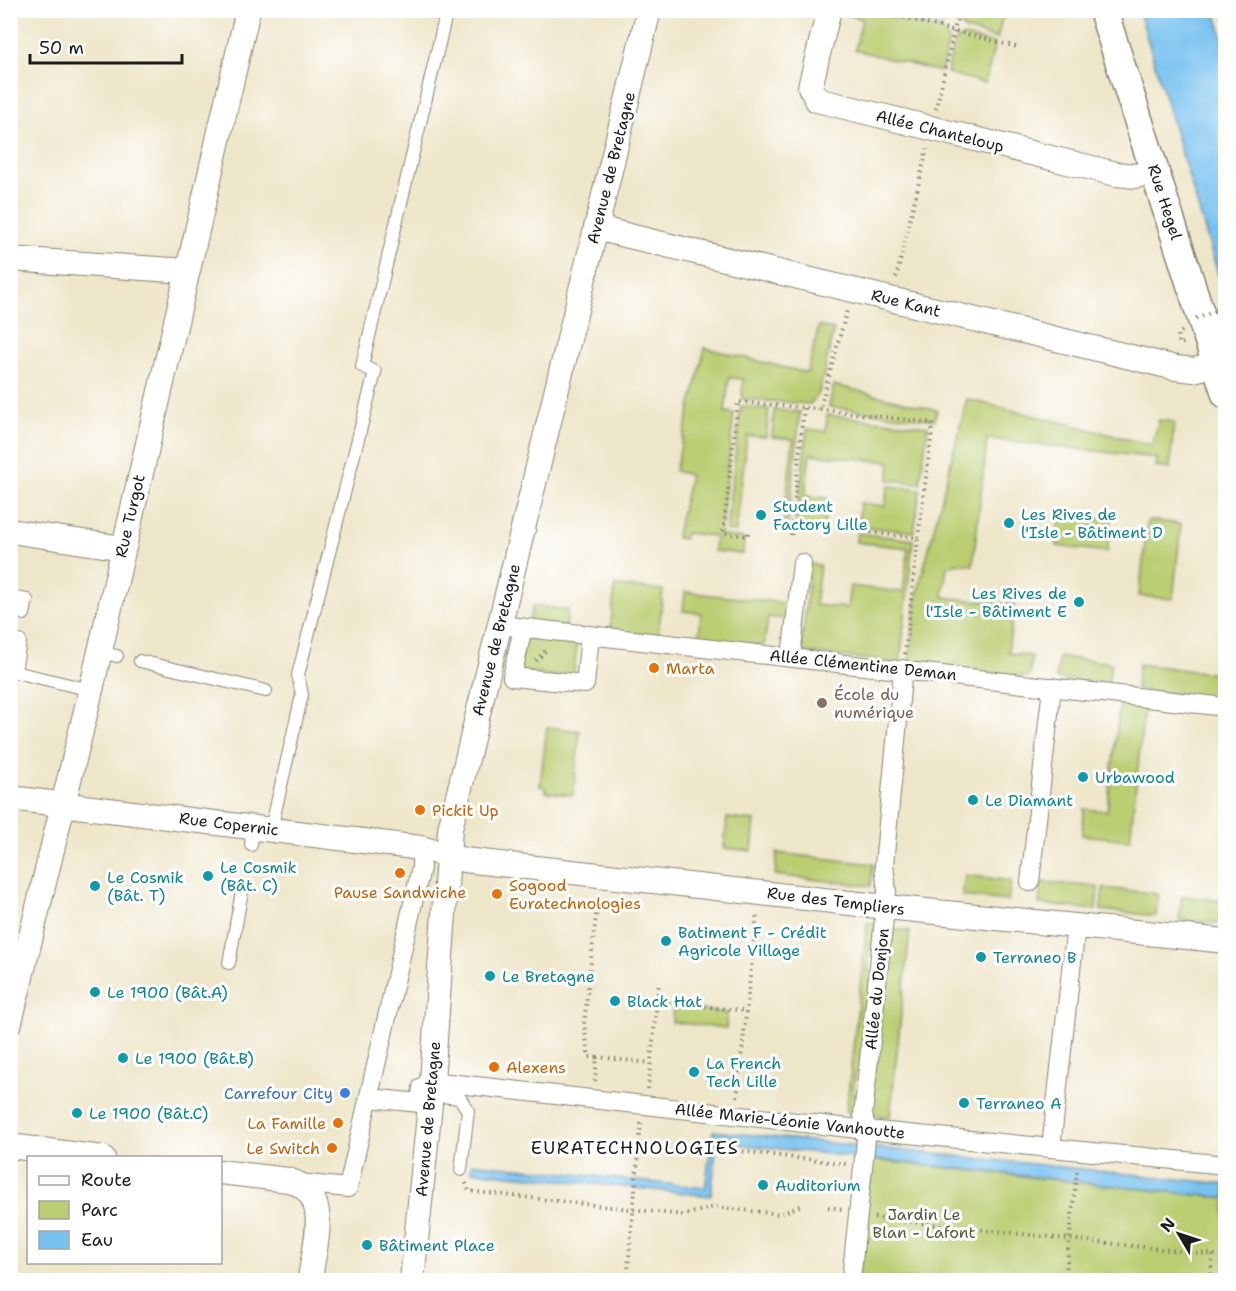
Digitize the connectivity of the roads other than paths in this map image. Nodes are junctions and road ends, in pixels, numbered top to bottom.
1 (248, 10) edge
2 (447, 10) edge
3 (649, 10) edge
4 (829, 10) edge
5 (1103, 10) edge
6 (1155, 171) junction
7 (596, 228) junction
8 (10, 259) edge
9 (187, 272) junction
10 (1216, 364) junction
11 (1226, 394) edge
12 (10, 531) edge
13 (123, 548) junction
14 (802, 563) dead end
15 (10, 597) edge
16 (24, 614) dead end
17 (512, 626) junction
18 (590, 636) junction
19 (20, 641) dead end
20 (791, 657) junction
21 (140, 662) dead end
22 (903, 669) junction
23 (1052, 687) junction
24 (91, 690) junction
25 (266, 691) dead end
26 (1226, 707) edge
27 (10, 798) edge
28 (63, 804) junction
29 (258, 833) junction
30 (421, 848) junction
31 (447, 856) junction
32 (1030, 882) dead end
33 (242, 891) dead end
34 (886, 907) junction
35 (1076, 926) junction
36 (1226, 941) edge
37 (229, 963) dead end
38 (10, 1022) edge
39 (431, 1088) junction
40 (370, 1098) junction
41 (10, 1146) edge
42 (1051, 1148) junction
43 (865, 1150) junction
44 (88, 1156) edge
45 (462, 1166) road end
46 (1226, 1166) edge
47 (222, 1172) edge
48 (299, 1183) junction
49 (310, 1281) edge
50 (412, 1281) edge
51 (851, 1281) edge

1 - 9 street, Rue Turgot
2 - 29 lane
3 - 7 street, Avenue de Bretagne
4 - 6 street, Allée Chanteloup
5 - 6 street, Rue Hegel
6 - 10 street, Rue Hegel
7 - 10 street, Rue Kant
7 - 17 street, Avenue de Bretagne
8 - 9 street
9 - 13 street, Rue Turgot
10 - 11 street, Rue Hegel
12 - 13 street
13 - 24 street, Rue Turgot
14 - 20 street
15 - 16 lane
17 - 18 street, Allée Clémentine Deman
17 - 18 street
17 - 31 street, Avenue de Bretagne
18 - 20 street, Allée Clémentine Deman
19 - 24 lane
20 - 22 street, Allée Clémentine Deman
21 - 25 lane
22 - 23 street, Allée Clémentine Deman
22 - 34 street, Allée du Donjon
23 - 26 street, Allée Clémentine Deman
23 - 32 street
24 - 28 street, Rue Turgot
27 - 28 street, Rue Copernic
28 - 29 street, Rue Copernic
28 - 38 street, Rue Turgot
29 - 30 street, Rue Copernic
30 - 31 street, Rue Copernic
30 - 40 street
31 - 34 street, Rue des Templiers
31 - 39 street, Avenue de Bretagne
33 - 37 lane
34 - 35 street, Rue des Templiers
34 - 43 street, Allée du Donjon
35 - 36 street, Rue des Templiers
35 - 42 street
39 - 40 street
39 - 43 street, Allée Marie-Léonie Vanhoutte
39 - 45 lane
39 - 50 street, Avenue de Bretagne
40 - 48 street
41 - 44 street
42 - 43 street, Allée Marie-Léonie Vanhoutte
42 - 46 street, Allée Marie-Léonie Vanhoutte
43 - 51 street, Allée du Donjon
47 - 48 street
48 - 49 street

